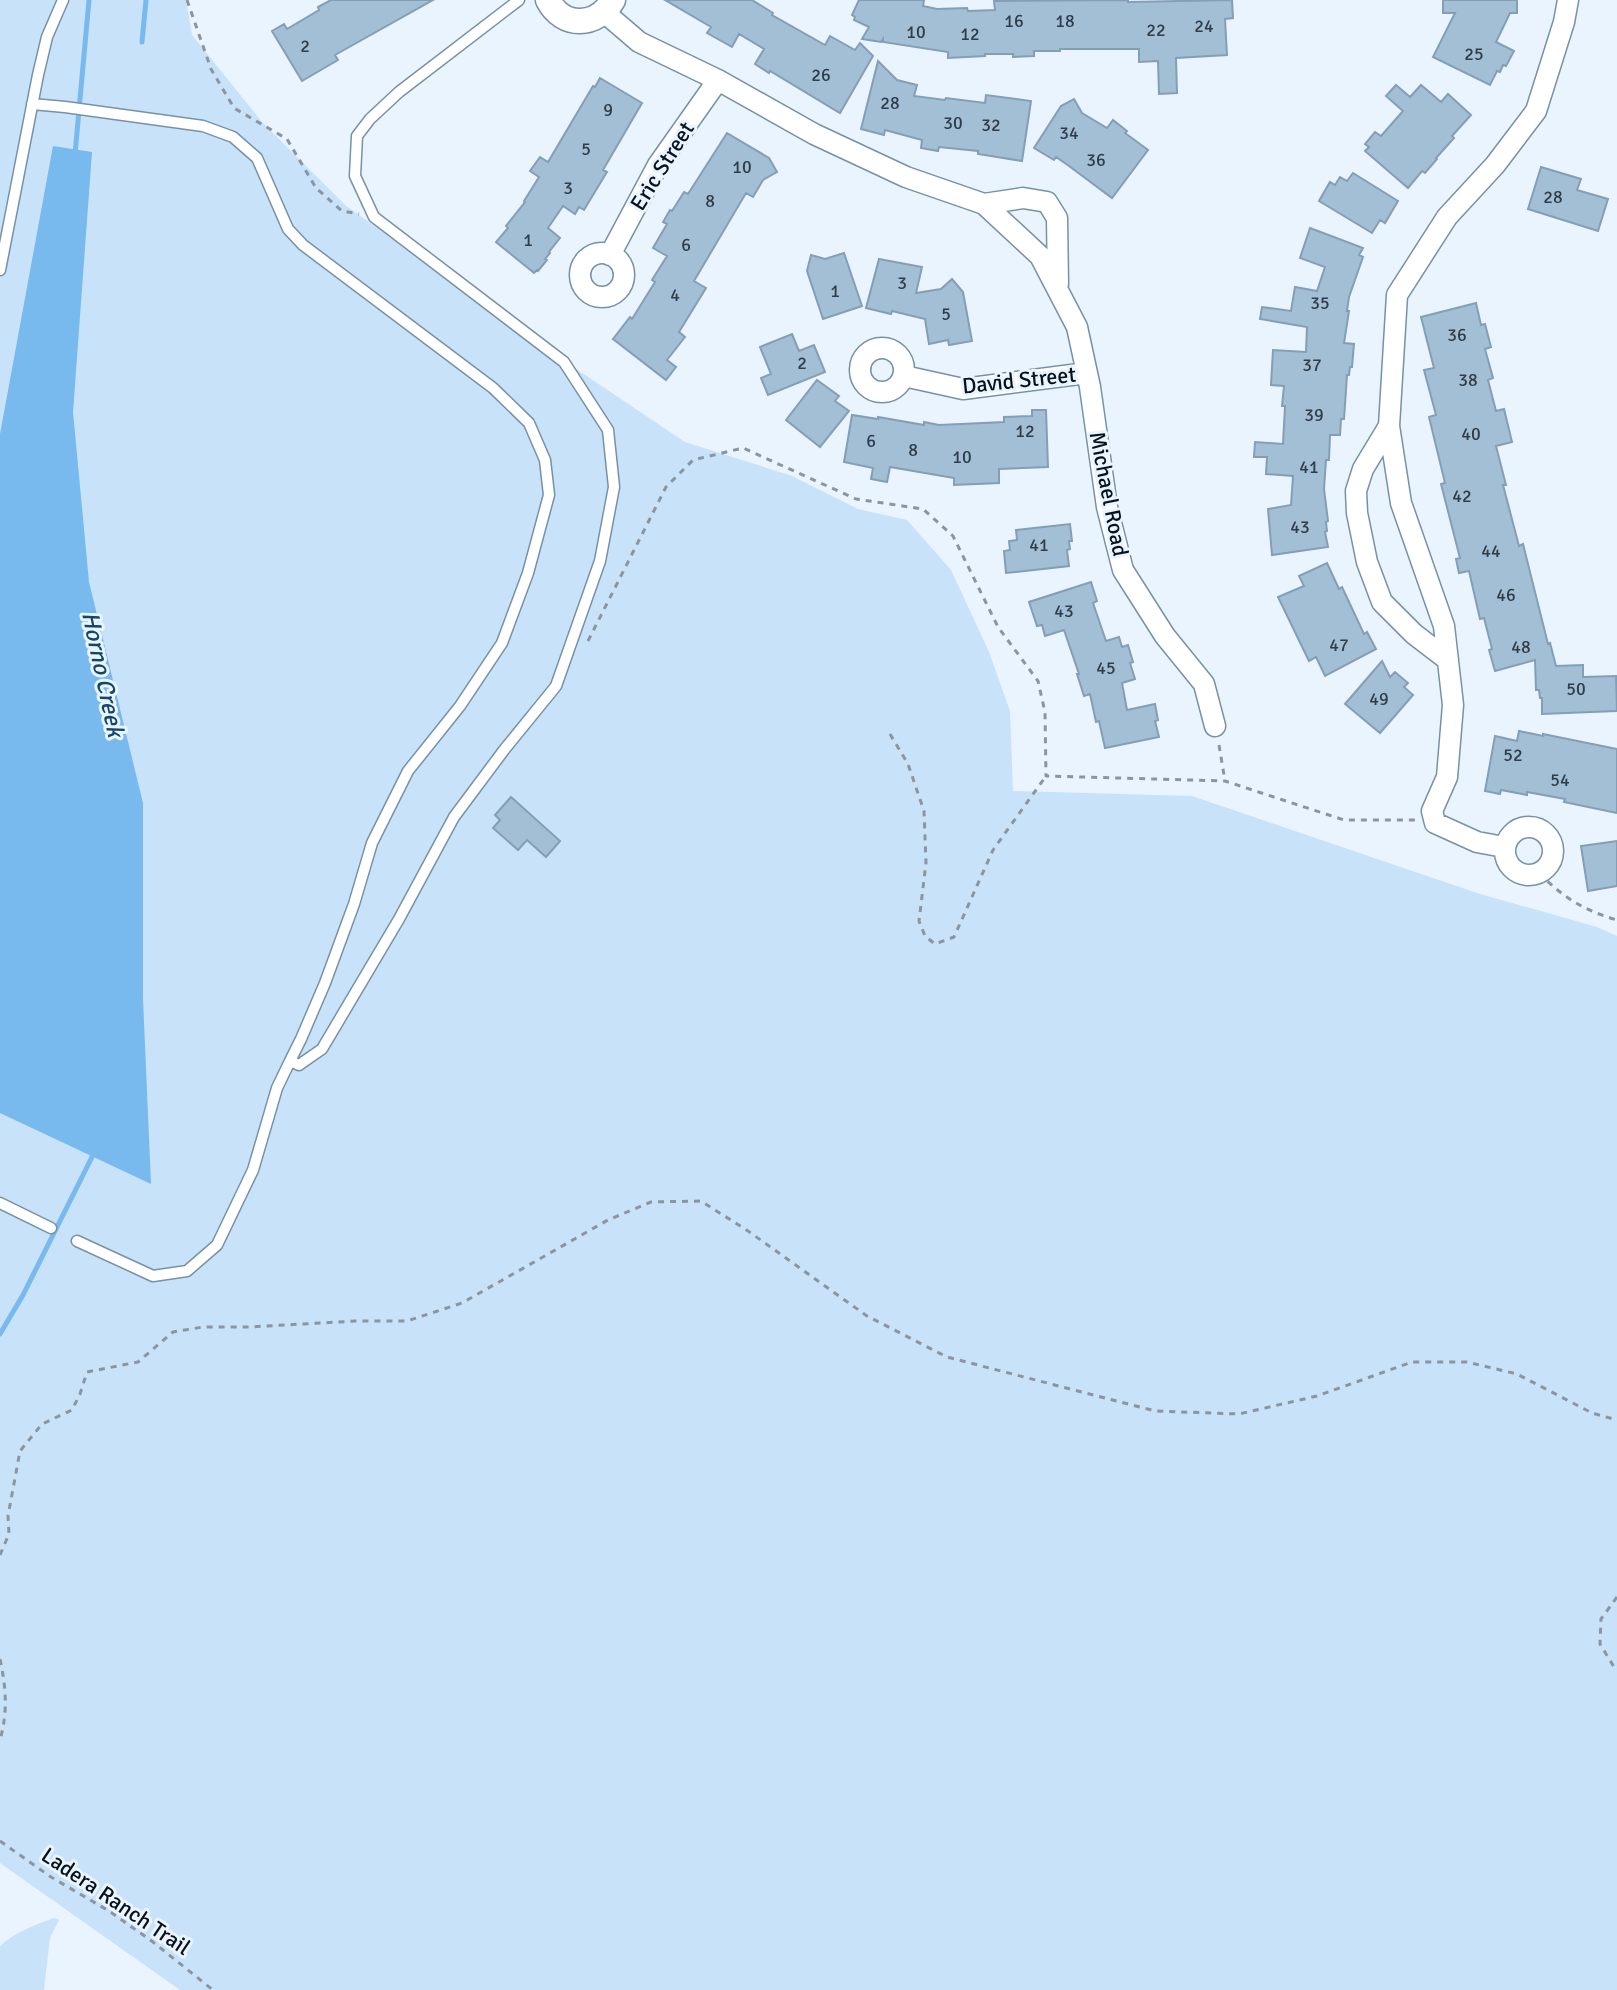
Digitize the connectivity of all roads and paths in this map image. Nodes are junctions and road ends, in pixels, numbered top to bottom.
1 (63, 0) edge
2 (187, 0) edge
3 (519, 0) edge
4 (548, 0) edge
5 (1568, 0) edge
6 (608, 6) edge
7 (718, 80) junction
8 (32, 104) junction
9 (984, 204) junction
10 (374, 217) junction
11 (610, 255) dead end
12 (0, 270) edge
13 (1058, 288) junction
14 (1087, 373) junction
15 (904, 376) dead end
16 (1389, 426) junction
17 (566, 658) junction
18 (1448, 660) junction
19 (1215, 726) joint
20 (890, 734) dead end
21 (1046, 776) junction
22 (1225, 781) junction
23 (1434, 820) junction
24 (1504, 847) junction
25 (1539, 873) junction
26 (1617, 920) edge
27 (290, 1061) junction
28 (0, 1203) edge
29 (51, 1228) dead end
30 (77, 1241) dead end
31 (1617, 1420) edge
32 (0, 1555) edge
33 (1617, 1597) edge
34 (0, 1659) edge
35 (1617, 1667) edge
36 (0, 1740) edge
37 (0, 1841) edge
38 (213, 1990) edge

1 - 8 lane
2 - 10 path
3 - 10 lane
4 - 6 street
5 - 16 street
6 - 7 street, Michael Road
7 - 9 street, Michael Road
7 - 11 street, Eric Street
8 - 12 lane
8 - 27 lane
9 - 13 street, Michael Road
9 - 13 street, Michael Road
10 - 17 lane
13 - 14 street, Michael Road
14 - 15 street, David Street
14 - 19 street, Michael Road
16 - 18 street
16 - 18 street
17 - 21 path
17 - 27 lane
18 - 23 street
19 - 22 path
20 - 21 path
21 - 22 path
22 - 23 path
23 - 24 street
24 - 25 street
24 - 25 street
25 - 26 path
27 - 30 lane
28 - 29 lane
31 - 32 path
33 - 35 path
34 - 36 path
37 - 38 path, Ladera Ranch Trail

